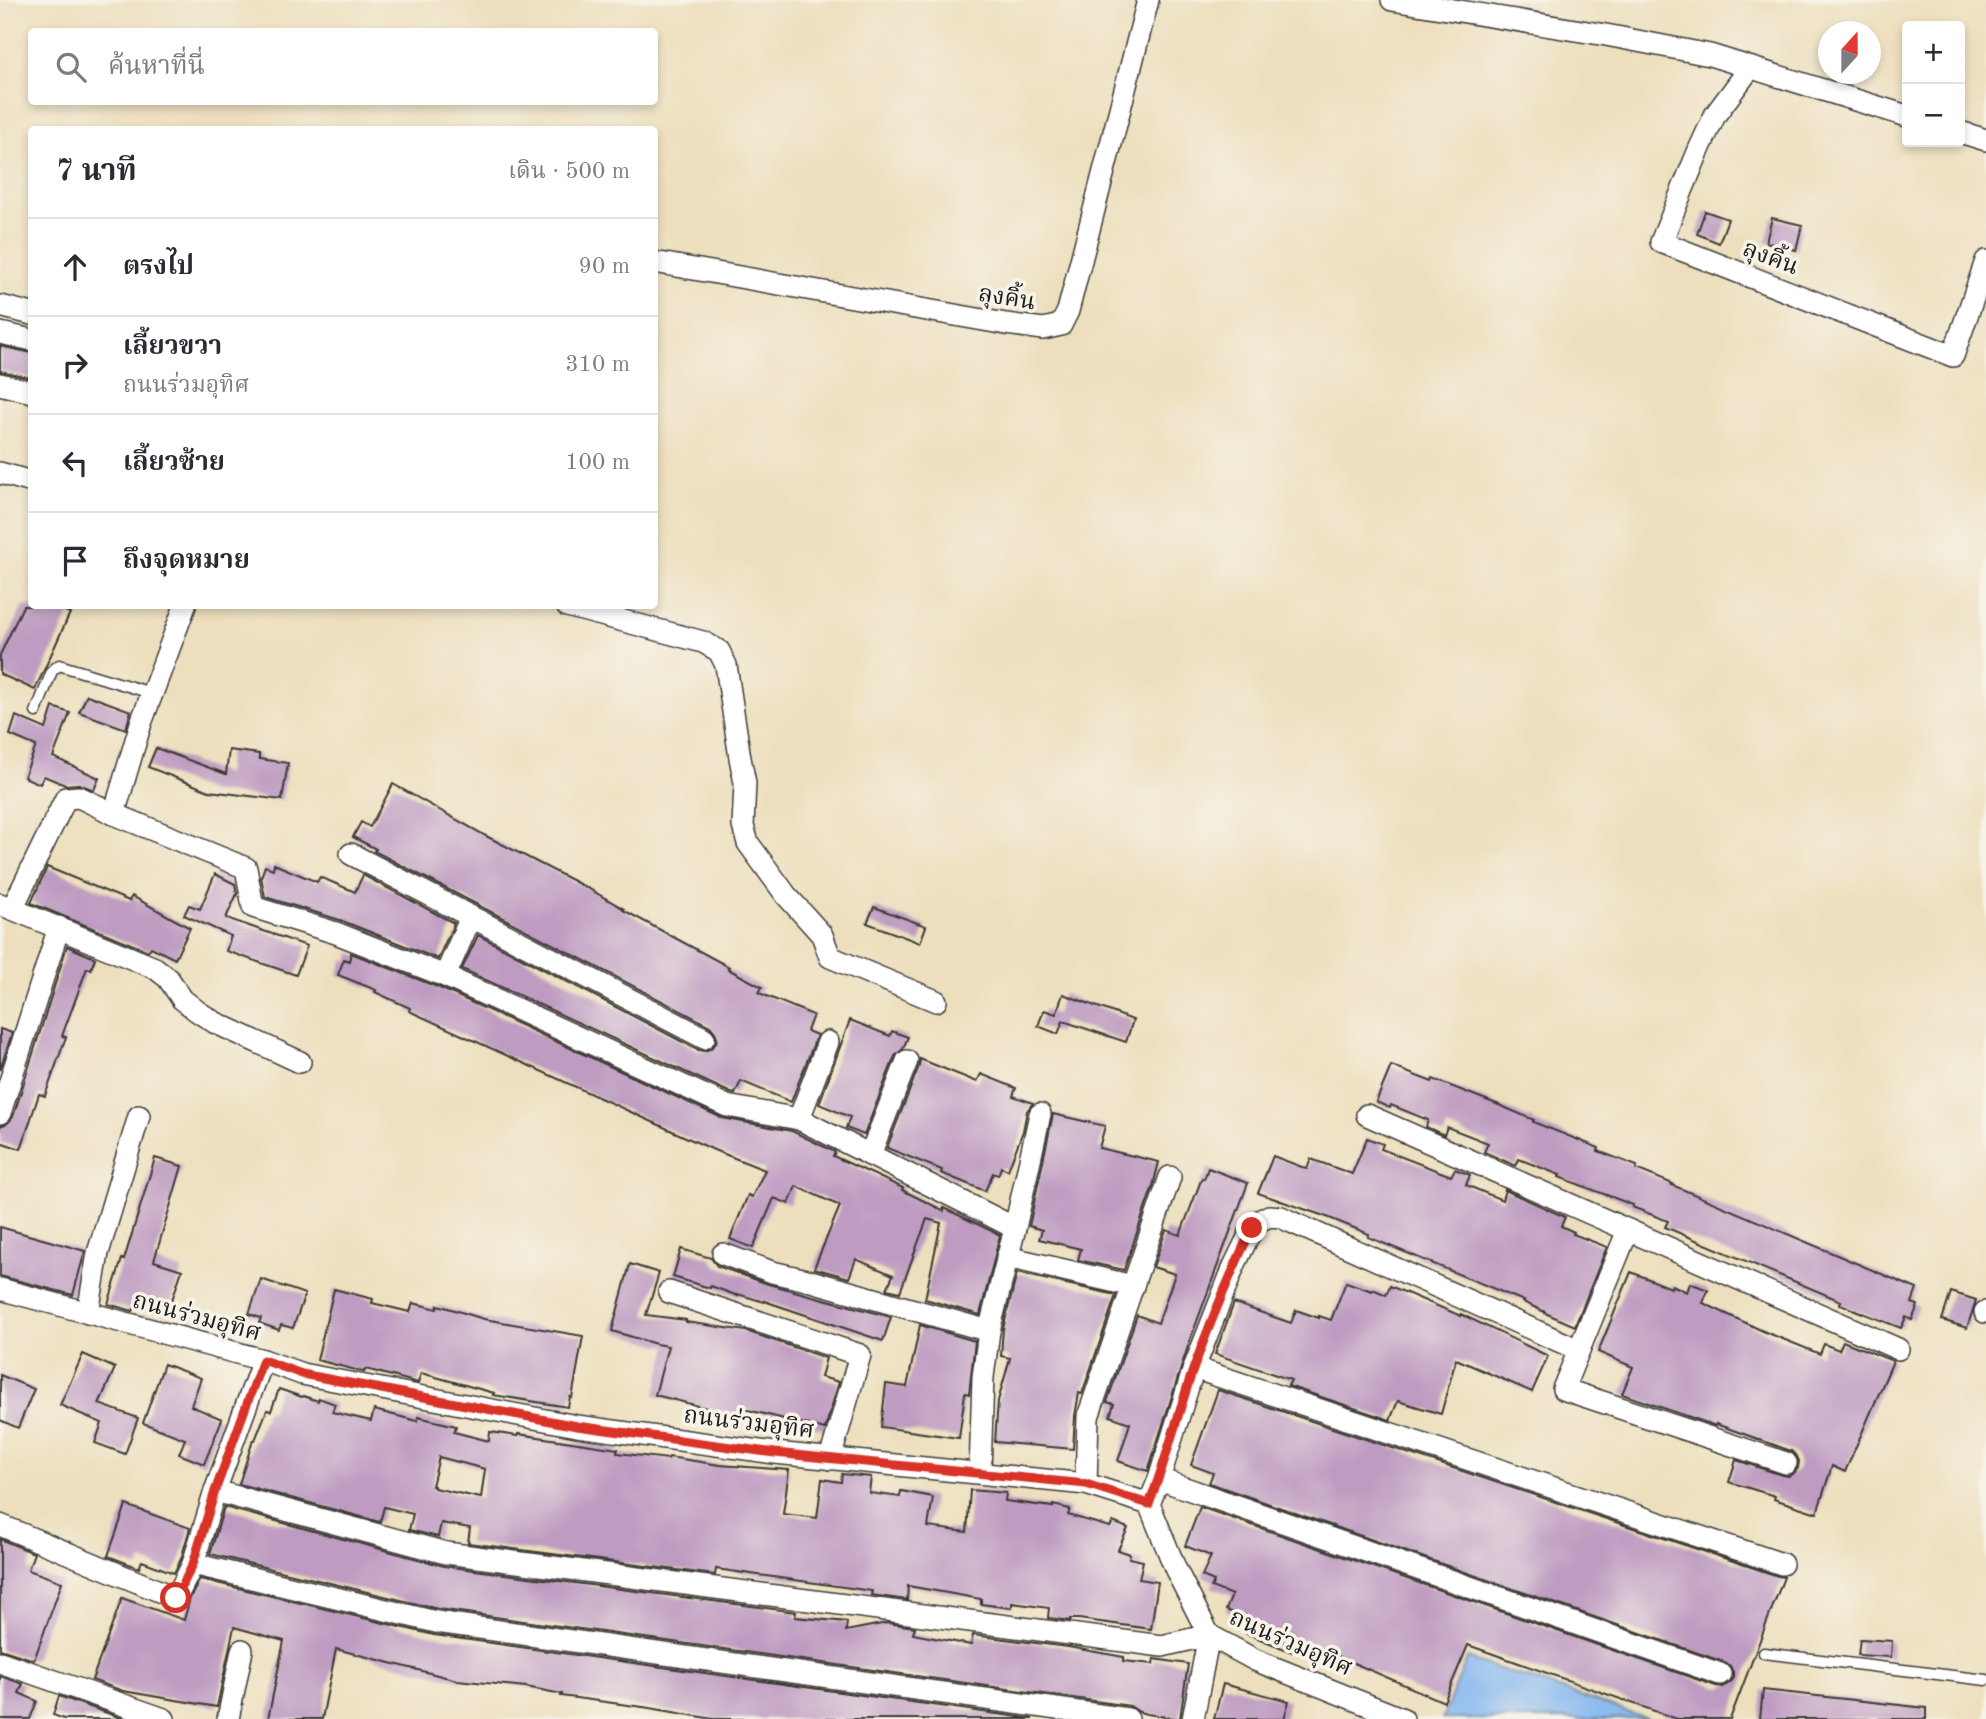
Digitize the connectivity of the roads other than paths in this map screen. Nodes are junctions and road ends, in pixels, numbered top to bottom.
1 (1148, 0) edge
2 (1392, 0) edge
3 (1750, 68) junction
4 (1902, 114) edge
5 (1965, 134) edge
6 (1986, 140) edge
7 (1986, 261) edge
8 (658, 263) edge
9 (0, 306) edge
10 (28, 313) edge
11 (0, 332) edge
12 (28, 339) edge
13 (0, 384) edge
14 (28, 391) edge
15 (0, 473) edge
16 (28, 481) edge
17 (184, 609) edge
18 (578, 609) edge
19 (151, 693) junction
20 (36, 712) dead end
21 (114, 814) junction
22 (351, 854) dead end
23 (6, 906) edge
24 (471, 917) junction
25 (59, 928) junction
26 (445, 976) junction
27 (936, 1000) dead end
28 (704, 1038) dead end
29 (828, 1042) dead end
30 (907, 1061) dead end
31 (300, 1062) dead end
32 (0, 1113) edge
33 (1040, 1114) dead end
34 (1367, 1115) dead end
35 (139, 1116) dead end
36 (799, 1119) junction
37 (870, 1155) junction
38 (1170, 1177) dead end
39 (1015, 1228) junction
40 (1628, 1230) junction
41 (723, 1254) dead end
42 (1007, 1257) junction
43 (1133, 1286) junction
44 (0, 1289) edge
45 (669, 1292) dead end
46 (88, 1313) junction
47 (989, 1331) junction
48 (1898, 1349) dead end
49 (1579, 1350) junction
50 (263, 1360) junction
51 (1194, 1368) junction
52 (830, 1459) junction
53 (1787, 1463) dead end
54 (980, 1473) junction
55 (1159, 1479) junction
56 (1086, 1484) junction
57 (215, 1491) junction
58 (1149, 1504) junction
59 (0, 1525) edge
60 (193, 1564) junction
61 (1782, 1564) dead end
62 (1209, 1635) junction
63 (242, 1650) dead end
64 (1764, 1653) dead end
65 (0, 1662) edge
66 (1720, 1674) dead end
67 (1986, 1680) edge
68 (164, 1719) edge
69 (228, 1719) edge
70 (1128, 1719) edge
71 (1193, 1719) edge
72 (1403, 1719) edge

1 - 8 street, ลุงคิ้น
2 - 3 street
3 - 4 street
3 - 7 street, ลุงคิ้น
5 - 6 street
9 - 10 street
11 - 12 street
13 - 14 street
15 - 16 street
17 - 19 street
18 - 27 street
19 - 20 lane
19 - 21 street
21 - 23 street
21 - 26 street
22 - 24 street
23 - 25 street
24 - 26 street
24 - 28 street
25 - 31 street
25 - 32 street
26 - 36 street
29 - 36 street
30 - 37 street
33 - 39 street
34 - 40 street
35 - 46 street
36 - 37 street
37 - 39 street
38 - 43 street
39 - 42 street
40 - 48 street
40 - 49 street
41 - 47 street
42 - 43 street
42 - 47 street
43 - 56 street
44 - 46 street, ถนนร่วมอุทิศ
45 - 52 street
46 - 50 street, ถนนร่วมอุทิศ
47 - 54 street
49 - 51 street
49 - 53 street
50 - 52 street, ถนนร่วมอุทิศ
50 - 57 street
51 - 55 street
51 - 61 street
52 - 54 street, ถนนร่วมอุทิศ
54 - 56 street, ถนนร่วมอุทิศ
55 - 58 street
55 - 66 street
56 - 58 street, ถนนร่วมอุทิศ
57 - 60 street
57 - 62 street
58 - 62 street, ถนนร่วมอุทิศ
59 - 60 street
60 - 70 street
62 - 71 street
62 - 72 street, ถนนร่วมอุทิศ
63 - 69 street
64 - 67 lane
65 - 68 street

